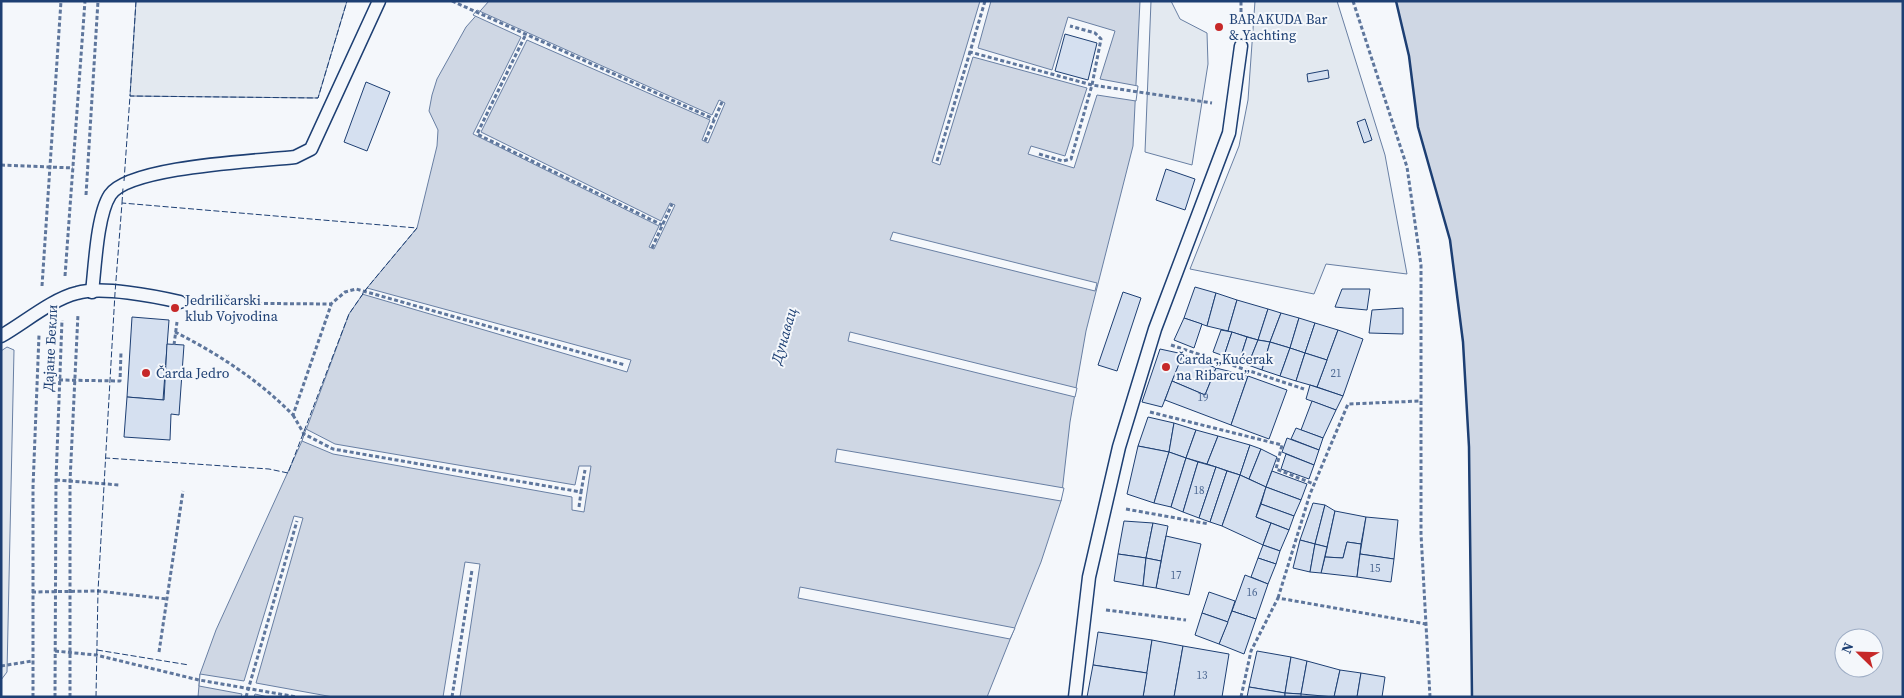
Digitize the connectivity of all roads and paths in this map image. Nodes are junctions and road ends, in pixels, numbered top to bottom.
1 (61, 1) edge
2 (85, 1) edge
3 (98, 1) edge
4 (379, 1) edge
5 (452, 1) edge
6 (985, 1) edge
7 (1353, 1) edge
8 (1070, 26) dead end
9 (526, 36) junction
10 (1241, 46) dead end
11 (970, 52) junction
12 (1092, 85) junction
13 (722, 102) dead end
14 (1233, 106) junction
15 (714, 119) junction
16 (705, 141) dead end
17 (1039, 154) dead end
18 (937, 161) dead end
19 (1, 165) edge
20 (49, 168) junction
21 (73, 168) junction
22 (86, 198) dead end
23 (672, 204) dead end
24 (662, 225) junction
25 (652, 248) dead end
26 (85, 292) junction
27 (64, 298) junction
28 (180, 302) joint
29 (331, 304) junction
30 (41, 312) junction
31 (175, 332) dead end
32 (1, 336) edge
33 (1152, 339) junction
34 (121, 352) dead end
35 (625, 365) dead end
36 (59, 380) junction
37 (74, 380) junction
38 (1304, 389) dead end
39 (1421, 401) junction
40 (1130, 407) junction
41 (293, 415) junction
42 (585, 470) dead end
43 (56, 480) junction
44 (70, 480) junction
45 (1314, 484) junction
46 (119, 485) dead end
47 (183, 491) dead end
48 (581, 492) junction
49 (1106, 505) junction
50 (579, 507) dead end
51 (297, 521) dead end
52 (1209, 524) dead end
53 (472, 570) dead end
54 (32, 592) junction
55 (70, 592) junction
56 (55, 593) junction
57 (1278, 598) junction
58 (167, 599) junction
59 (1086, 608) junction
60 (1186, 620) dead end
61 (1426, 624) junction
62 (55, 651) junction
63 (70, 651) junction
64 (159, 652) dead end
65 (32, 661) junction
66 (1, 666) edge
67 (248, 688) junction
68 (33, 697) edge
69 (55, 697) edge
70 (70, 697) edge
71 (246, 697) edge
72 (297, 697) edge
73 (452, 697) edge
74 (1075, 697) edge
75 (1241, 697) edge
76 (1430, 697) edge

1 - 20 path
2 - 21 path, Дајане Бекли
3 - 22 path
4 - 26 lane
5 - 9 path
6 - 11 path
7 - 39 path
8 - 12 path
9 - 15 path
9 - 24 path
10 - 14 lane
11 - 12 path
11 - 18 path
12 - 14 path
12 - 17 path
13 - 15 path
14 - 33 lane
15 - 16 path
19 - 20 path
20 - 21 path
20 - 30 path
21 - 27 path, Дајане Бекли
23 - 24 path
24 - 25 path
26 - 27 lane
26 - 28 lane
26 - 37 path
27 - 30 lane
27 - 36 path, Дајане Бекли
28 - 29 path
29 - 35 path
29 - 41 path
30 - 32 lane
30 - 54 path
31 - 41 path
33 - 38 path
33 - 40 lane
34 - 37 path
36 - 37 path
36 - 43 path, Дајане Бекли
37 - 44 path
39 - 45 path
39 - 61 path
40 - 45 path
40 - 49 lane
41 - 48 path
42 - 48 path
43 - 44 path
43 - 56 path, Дајане Бекли
44 - 46 path
44 - 55 path
45 - 57 path
47 - 58 path
48 - 50 path
49 - 52 path
49 - 59 lane
51 - 67 path
53 - 73 path
54 - 56 path
54 - 65 path
55 - 56 path
55 - 58 path
55 - 63 path
56 - 62 path, Дајане Бекли
57 - 61 path
57 - 75 path
58 - 64 path
59 - 60 path
59 - 74 lane
61 - 76 path
62 - 63 path
62 - 69 path, Дајане Бекли
63 - 67 path
63 - 70 path
65 - 66 path
65 - 68 path
67 - 71 path
67 - 72 path

